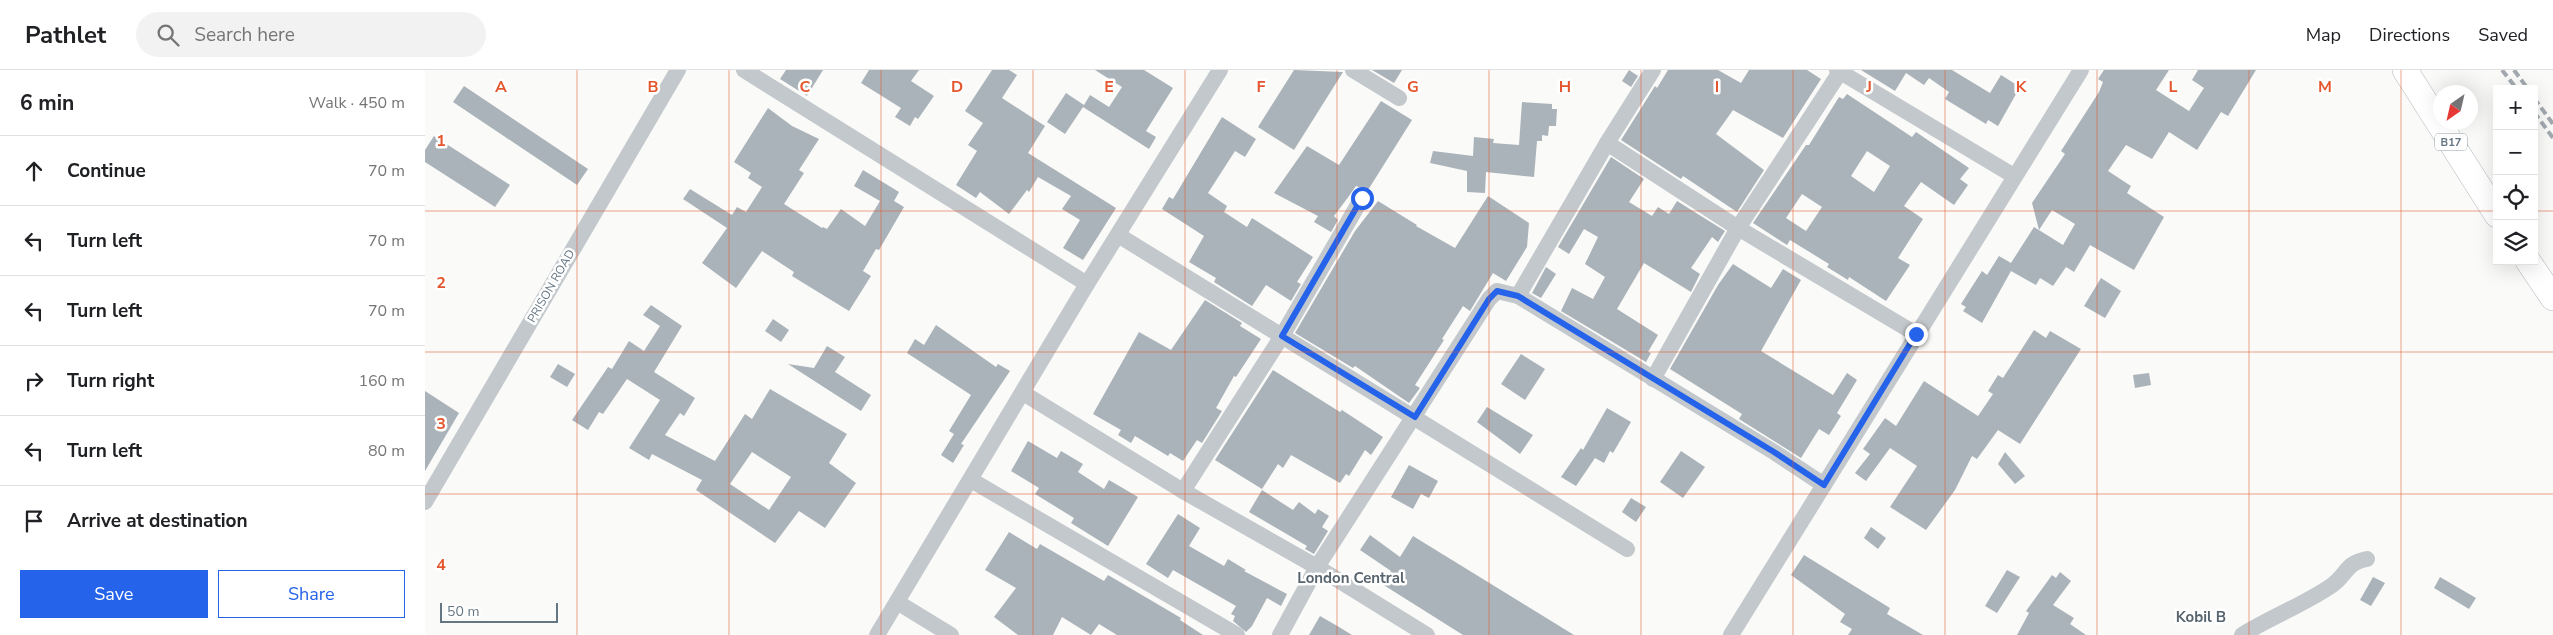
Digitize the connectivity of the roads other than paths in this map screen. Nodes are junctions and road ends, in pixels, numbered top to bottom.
1 (678, 70) edge
2 (744, 70) edge
3 (1220, 70) edge
4 (1353, 70) edge
5 (1653, 70) edge
6 (2081, 70) edge
7 (2405, 70) edge
8 (1839, 71) edge
9 (1399, 98) dead end
10 (1607, 143) junction
11 (2014, 176) junction
12 (1362, 198) dead end
13 (2493, 208) edge
14 (1738, 228) junction
15 (1118, 235) junction
16 (2531, 265) edge
17 (1087, 284) junction
18 (1518, 296) junction
19 (2553, 298) edge
20 (1916, 334) junction
21 (1282, 336) junction
22 (1653, 379) junction
23 (1023, 393) junction
24 (1415, 417) junction
25 (971, 480) junction
26 (1824, 485) junction
27 (1183, 492) junction
28 (425, 502) edge
29 (1627, 549) dead end
30 (2367, 559) dead end
31 (1317, 567) junction
32 (897, 602) junction
33 (877, 635) edge
34 (951, 635) edge
35 (1237, 635) edge
36 (1280, 635) edge
37 (1427, 635) edge
38 (1731, 635) edge
39 (2242, 635) edge

1 - 28 street, PRISON ROAD
2 - 17 street
3 - 15 street
4 - 9 street
5 - 10 street
6 - 11 street
7 - 13 main road, B17
8 - 11 street
8 - 14 street
10 - 14 street
10 - 18 street
11 - 20 street
12 - 21 street
14 - 20 street
14 - 22 street
15 - 17 street
15 - 21 street
16 - 19 main road
17 - 23 street
18 - 22 street
18 - 24 street
20 - 26 street
21 - 24 street
21 - 27 street
22 - 26 street
23 - 25 street
23 - 27 street
24 - 29 street
24 - 31 street
25 - 32 street
25 - 35 street
26 - 38 street
27 - 31 street
30 - 39 street
31 - 36 street
31 - 37 street
32 - 33 street
32 - 34 street

